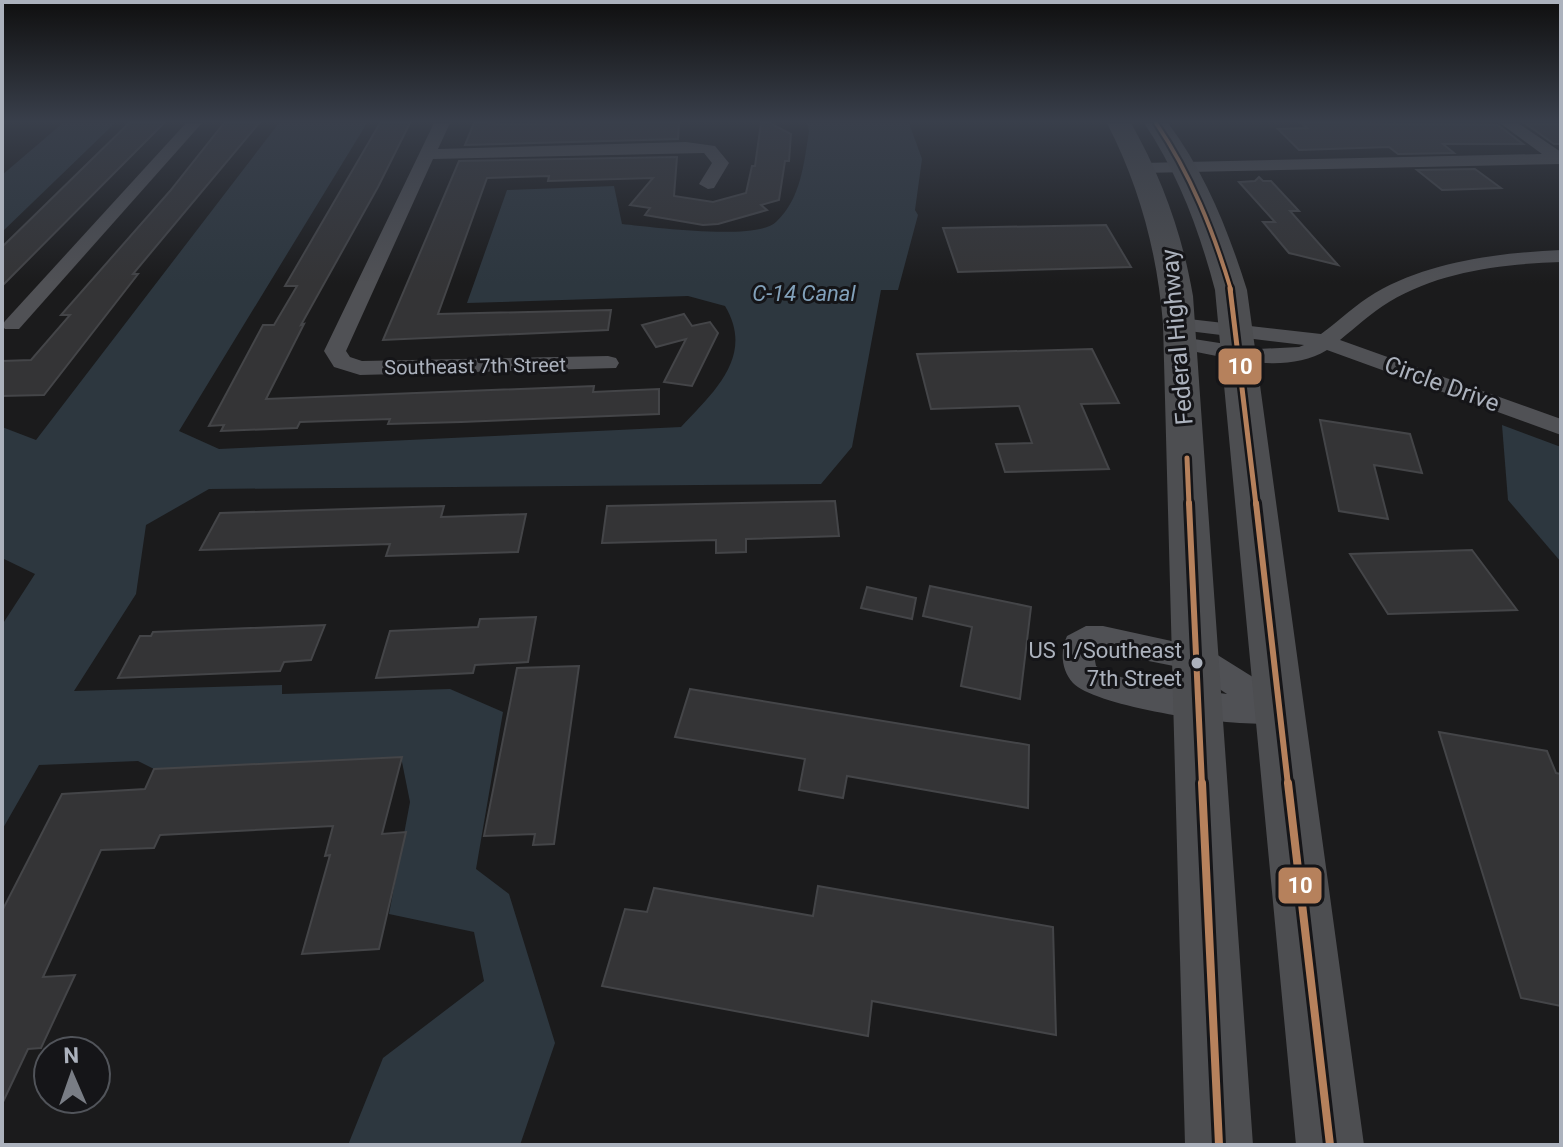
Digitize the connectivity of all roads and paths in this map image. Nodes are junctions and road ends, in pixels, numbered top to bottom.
1 (146, 177) edge
2 (417, 177) edge
3 (713, 177) edge
4 (1145, 177) edge
5 (1191, 177) edge
6 (708, 184) dead end
7 (1561, 256) edge
8 (12, 325) dead end
9 (1181, 334) junction
10 (1238, 341) junction
11 (1322, 341) junction
12 (608, 363) dead end
13 (1561, 427) edge
14 (1198, 682) junction
15 (1280, 711) junction
16 (1219, 1145) edge
17 (1330, 1145) edge

1 - 8 street
2 - 12 street, Southeast 7th Street
3 - 6 street
4 - 9 main road, Federal Highway
5 - 10 main road, Federal Highway
7 - 11 street
9 - 10 street
9 - 14 main road, Federal Highway
10 - 11 street
10 - 15 main road, Federal Highway
11 - 13 street, Circle Drive
14 - 15 street
14 - 15 street
14 - 16 main road, Federal Highway
15 - 17 main road, Federal Highway

